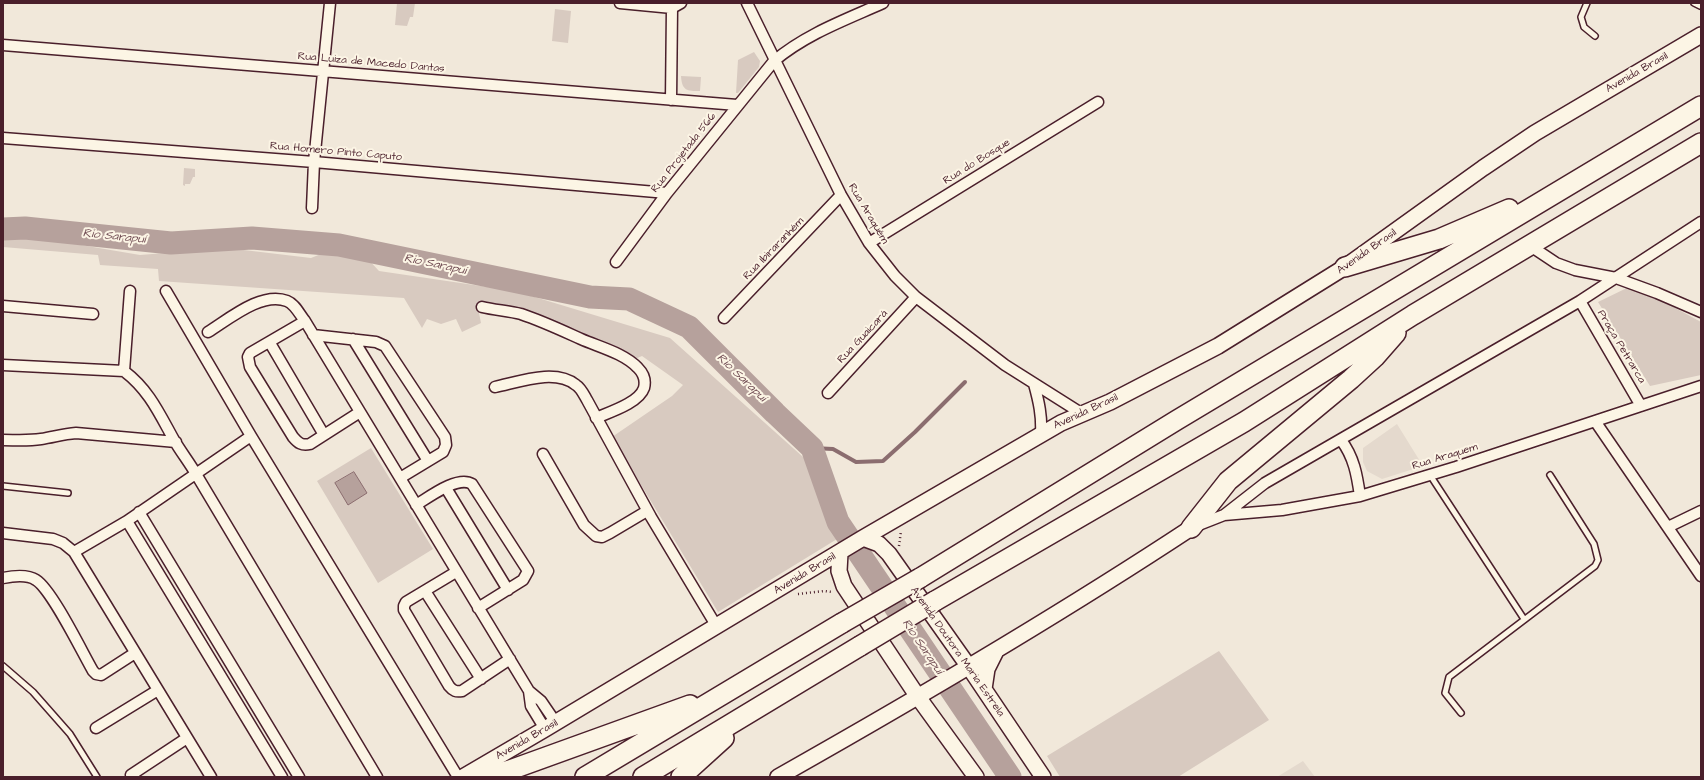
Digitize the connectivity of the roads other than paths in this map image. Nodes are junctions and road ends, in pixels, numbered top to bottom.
1 (330, 3) edge
2 (620, 3) edge
3 (682, 3) edge
4 (747, 3) edge
5 (883, 3) edge
6 (1587, 3) edge
7 (1694, 3) edge
8 (1700, 6) edge
9 (672, 8) junction
10 (1701, 35) edge
11 (1595, 36) dead end
12 (3, 45) edge
13 (774, 61) junction
14 (324, 71) junction
15 (670, 100) junction
16 (1098, 102) dead end
17 (737, 105) junction
18 (1701, 106) edge
19 (3, 138) edge
20 (1701, 143) edge
21 (314, 162) junction
22 (1577, 180) junction
23 (667, 193) junction
24 (841, 195) junction
25 (312, 208) dead end
26 (1701, 222) edge
27 (869, 243) junction
28 (1529, 245) junction
29 (616, 262) dead end
30 (1345, 267) junction
31 (1616, 278) junction
32 (130, 291) dead end
33 (166, 291) dead end
34 (916, 297) junction
35 (1580, 301) junction
36 (3, 306) edge
37 (482, 307) dead end
38 (1701, 312) edge
39 (93, 314) dead end
40 (1413, 315) junction
41 (724, 318) dead end
42 (306, 321) junction
43 (208, 332) dead end
44 (313, 335) junction
45 (353, 339) junction
46 (270, 343) junction
47 (3, 365) edge
48 (124, 371) junction
49 (1034, 384) junction
50 (1701, 386) edge
51 (495, 387) dead end
52 (828, 393) dead end
53 (1641, 406) junction
54 (360, 412) junction
55 (1081, 413) junction
56 (596, 418) junction
57 (1595, 421) junction
58 (1041, 434) junction
59 (324, 435) junction
60 (251, 436) junction
61 (3, 440) edge
62 (1341, 440) junction
63 (176, 442) junction
64 (543, 454) dead end
65 (428, 461) junction
66 (196, 474) junction
67 (1430, 475) junction
68 (1550, 475) dead end
69 (400, 478) junction
70 (3, 486) edge
71 (446, 488) junction
72 (68, 492) dead end
73 (1360, 496) junction
74 (416, 505) junction
75 (647, 511) junction
76 (1701, 511) edge
77 (139, 512) junction
78 (1224, 515) junction
79 (127, 520) junction
80 (1668, 527) junction
81 (1191, 528) junction
82 (3, 533) edge
83 (861, 539) junction
84 (842, 551) junction
85 (74, 552) junction
86 (456, 572) junction
87 (1701, 576) edge
88 (3, 578) edge
89 (508, 590) junction
90 (425, 591) junction
91 (478, 608) junction
92 (1524, 619) junction
93 (717, 627) junction
94 (996, 651) junction
95 (135, 653) junction
96 (510, 659) junction
97 (3, 666) edge
98 (969, 667) junction
99 (481, 679) junction
100 (734, 689) junction
101 (984, 689) junction
102 (158, 690) junction
103 (924, 694) junction
104 (902, 707) junction
105 (758, 708) junction
106 (929, 713) junction
107 (1461, 713) dead end
108 (550, 726) junction
109 (96, 728) dead end
110 (187, 738) junction
111 (131, 775) dead end
112 (97, 777) edge
113 (211, 777) edge
114 (282, 777) edge
115 (299, 777) edge
116 (377, 777) edge
117 (458, 777) edge
118 (462, 777) edge
119 (483, 777) edge
120 (585, 777) edge
121 (643, 777) edge
122 (681, 777) edge
123 (778, 777) edge
124 (976, 777) edge
125 (1043, 777) edge

1 - 14 street
2 - 9 street
3 - 9 street
4 - 13 street, Rua Araquém
5 - 13 street, Rua Projetada 566
6 - 11 lane
7 - 8 lane
9 - 15 street
10 - 30 street, Avenida Brasil
12 - 14 street, Rua Luiza de Macedo Dantas
13 - 17 street, Rua Projetada 566
13 - 24 street, Rua Araquém
14 - 15 street, Rua Luiza de Macedo Dantas
14 - 21 street
15 - 17 street, Rua Luiza de Macedo Dantas
16 - 27 street, Rua do Bosque
17 - 23 street, Rua Projetada 566
18 - 22 highway
19 - 21 street, Rua Homero Pinto Caputo
20 - 28 highway
21 - 23 street, Rua Homero Pinto Caputo
21 - 25 street
22 - 30 highway
22 - 100 highway, bridge
23 - 29 street, Rua Projetada 566
24 - 27 street, Rua Araquém
24 - 41 street, Rua Ibiraranhém
26 - 31 street
27 - 34 street, Rua Araquém
28 - 31 street
28 - 40 highway
30 - 55 street, Avenida Brasil
31 - 35 street
31 - 38 street
32 - 48 street
33 - 60 street
34 - 49 street, Rua Araquém
34 - 52 street, Rua Guaicará
35 - 53 street, Praça Petrarca
35 - 62 street
36 - 39 street
37 - 56 street
40 - 81 highway
40 - 105 highway, bridge
42 - 43 street
42 - 44 street
42 - 46 street
44 - 45 street
44 - 54 street
45 - 65 street
45 - 65 street
46 - 59 street
46 - 59 street
47 - 48 street
48 - 63 street
49 - 55 street, Rua Araquém
49 - 58 street
50 - 53 street, Rua Araquem
51 - 56 street
53 - 57 street, Rua Araquem
54 - 59 street
54 - 69 street
55 - 58 street, Avenida Brasil
56 - 75 street
57 - 67 street, Rua Araquem
57 - 80 street
58 - 83 street, Avenida Brasil
60 - 66 street
60 - 117 street
61 - 63 street
62 - 73 street
62 - 78 street
63 - 66 street
64 - 75 street
65 - 69 street
66 - 77 street
66 - 116 street
67 - 73 street, Rua Araquem
67 - 92 lane
68 - 92 lane
69 - 74 street
70 - 72 lane
71 - 74 street
71 - 89 street
71 - 89 street
73 - 78 street, Rua Araquem
74 - 86 street
75 - 93 street
76 - 80 street
77 - 79 street
77 - 115 street
78 - 81 street, Rua Araquem
79 - 85 street
79 - 114 street
80 - 87 street
81 - 94 street
82 - 85 street
83 - 84 street, Avenida Brasil
83 - 98 street, Avenida Doutora Maria Estrela
84 - 93 street, Avenida Brasil
84 - 103 street
85 - 95 street
86 - 90 street
86 - 91 street
88 - 95 street
89 - 91 street
90 - 99 street
90 - 99 street
91 - 96 street
92 - 107 lane
93 - 108 street, Avenida Brasil
94 - 98 street
94 - 101 street
95 - 102 street
96 - 99 street
96 - 108 street
97 - 112 lane
98 - 101 street, Avenida Doutora Maria Estrela
98 - 103 street
100 - 119 highway
100 - 120 highway
101 - 125 street, Avenida Doutora Maria Estrela
102 - 109 street
102 - 110 street
103 - 104 street
103 - 106 street
104 - 106 street
104 - 123 street
105 - 121 highway
105 - 122 highway
106 - 124 street
108 - 118 street, Avenida Brasil
110 - 111 street
110 - 113 street

